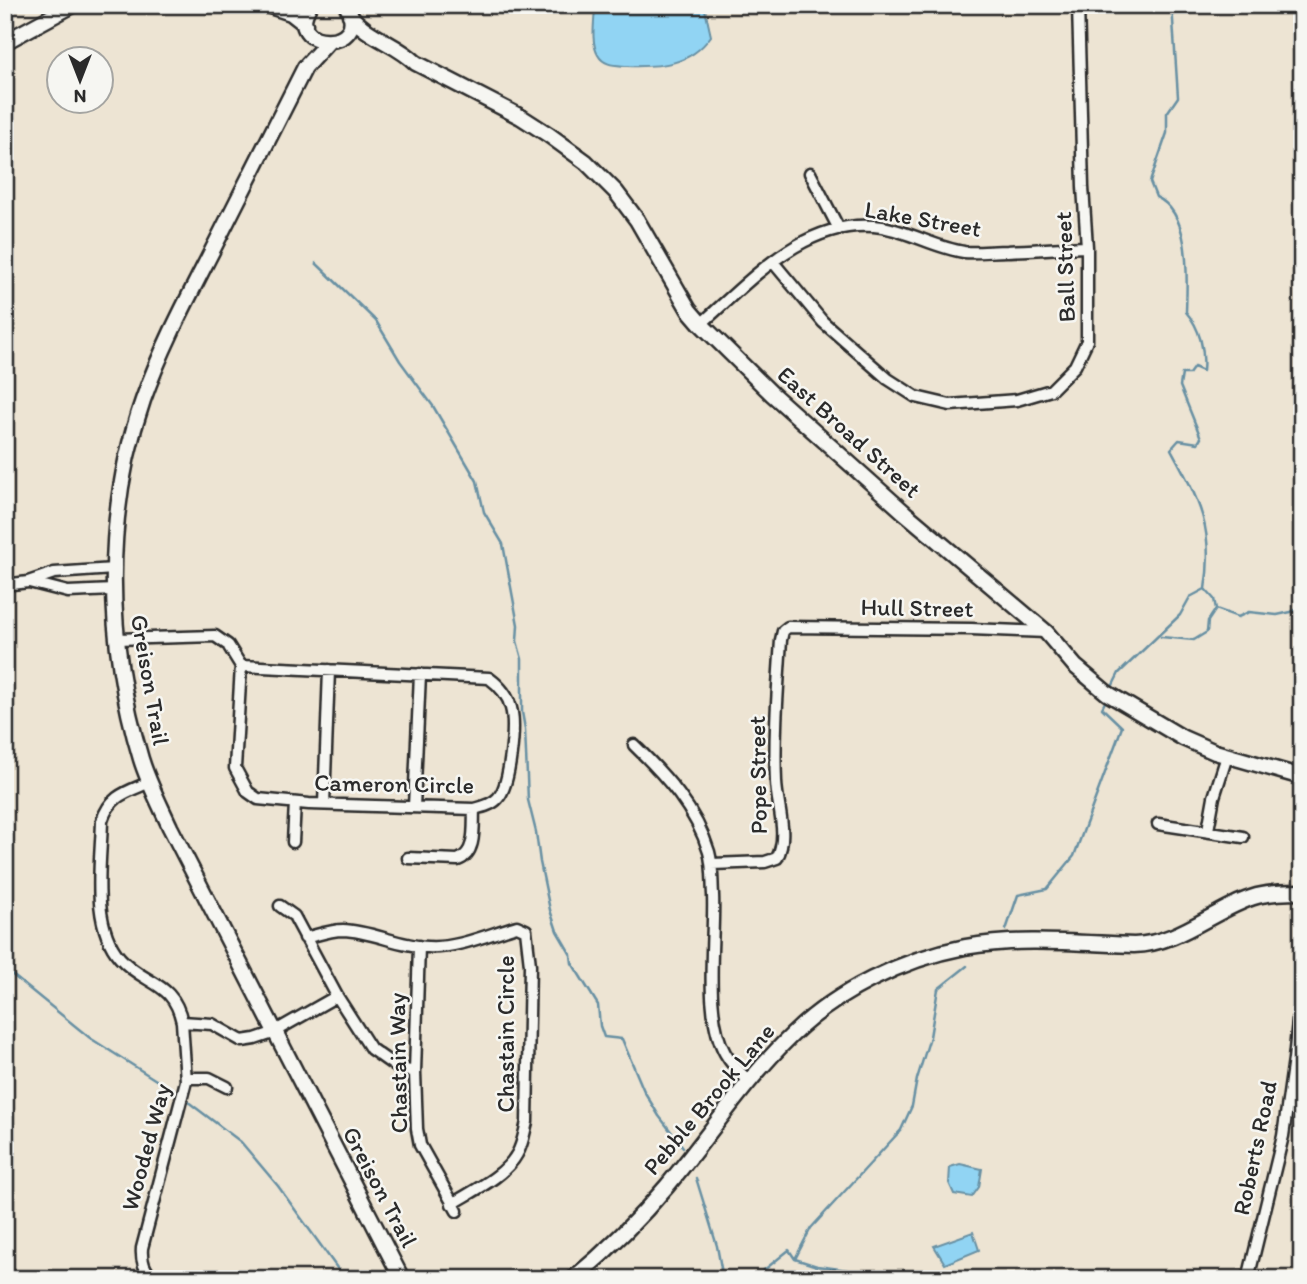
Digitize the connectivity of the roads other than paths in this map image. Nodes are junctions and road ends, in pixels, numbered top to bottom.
1 (73, 5) edge
2 (267, 5) edge
3 (310, 5) edge
4 (1078, 5) edge
5 (348, 8) edge
6 (309, 30) junction
7 (334, 40) junction
8 (5, 41) edge
9 (416, 62) junction
10 (305, 67) junction
11 (810, 173) dead end
12 (839, 229) junction
13 (1087, 247) junction
14 (773, 262) junction
15 (701, 324) junction
16 (114, 569) junction
17 (28, 582) junction
18 (5, 585) edge
19 (114, 590) junction
20 (788, 627) joint
21 (1045, 632) junction
22 (117, 639) junction
23 (241, 666) junction
24 (329, 670) junction
25 (420, 674) junction
26 (634, 745) dead end
27 (1227, 756) junction
28 (1302, 777) edge
29 (150, 782) junction
30 (295, 803) junction
31 (324, 804) junction
32 (414, 807) junction
33 (474, 809) junction
34 (1158, 824) dead end
35 (1208, 831) junction
36 (1243, 837) dead end
37 (293, 842) dead end
38 (408, 858) dead end
39 (712, 864) junction
40 (1302, 892) edge
41 (280, 906) dead end
42 (305, 938) junction
43 (419, 946) junction
44 (1302, 983) edge
45 (337, 996) junction
46 (182, 1022) junction
47 (274, 1031) junction
48 (1298, 1059) edge
49 (415, 1072) junction
50 (187, 1078) junction
51 (749, 1081) junction
52 (228, 1087) dead end
53 (454, 1208) joint
54 (154, 1279) edge
55 (402, 1279) edge
56 (573, 1279) edge
57 (1248, 1279) edge

1 - 8 street
2 - 6 street, East Broad Street
3 - 6 street
4 - 13 street, Ball Street
5 - 7 street, East Broad Street
5 - 9 street, East Broad Street
6 - 7 street, East Broad Street
6 - 10 street, Greison Trail
7 - 9 street, East Broad Street
7 - 10 street, Greison Trail
9 - 15 street, East Broad Street
10 - 16 street, Greison Trail
11 - 12 street
12 - 13 street, Lake Street
12 - 14 street, Lake Street
13 - 14 street, Ball Street
14 - 15 street, Lake Street
15 - 21 street, East Broad Street
16 - 17 street
16 - 19 street, Greison Trail
17 - 18 street
17 - 19 street
19 - 22 street, Greison Trail
20 - 21 street, Hull Street
20 - 39 street, Pope Street
21 - 27 street, East Broad Street
22 - 23 street
22 - 29 street, Greison Trail
23 - 24 street, Cameron Circle
23 - 30 street, Cameron Circle
24 - 25 street, Cameron Circle
24 - 31 street
25 - 32 street
25 - 33 street, Cameron Circle
26 - 39 street
27 - 28 street, East Broad Street
27 - 35 street
29 - 46 street, Wooded Way
29 - 47 street, Greison Trail
30 - 31 street, Cameron Circle
30 - 37 street
31 - 32 street, Cameron Circle
32 - 33 street, Cameron Circle
33 - 38 street
34 - 35 street
35 - 36 street
39 - 51 street
40 - 51 street, Pebble Brook Lane
41 - 42 street
42 - 43 street, Chastain Circle
42 - 45 street
43 - 49 street, Chastain Way
43 - 53 street, Chastain Circle
44 - 48 street, Roberts Road
45 - 47 street
45 - 49 street
46 - 47 street
46 - 50 street, Wooded Way
47 - 55 street, Greison Trail
48 - 57 street, Roberts Road
49 - 53 street, Chastain Way
50 - 52 street
50 - 54 street, Wooded Way
51 - 56 street, Pebble Brook Lane

